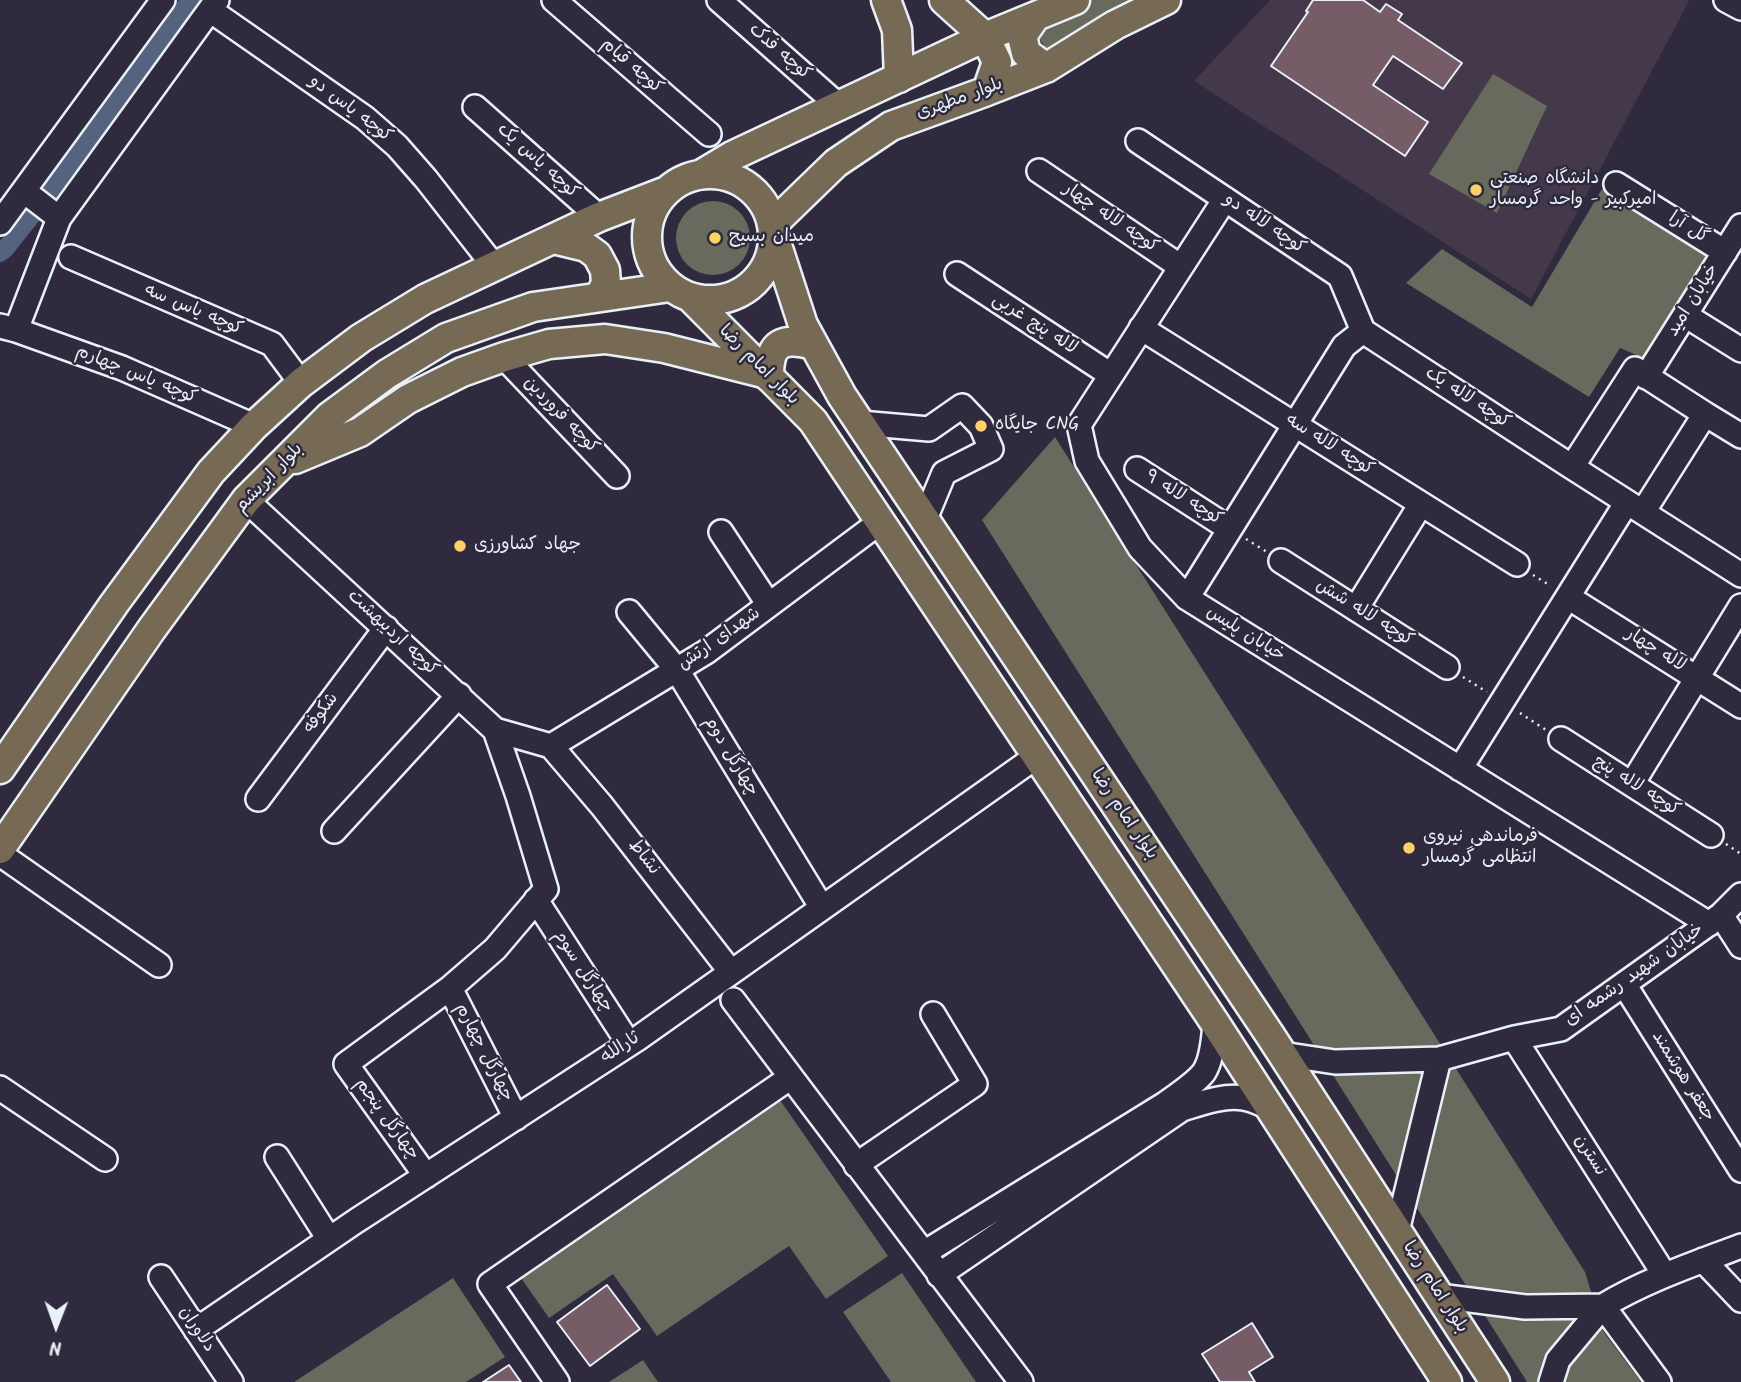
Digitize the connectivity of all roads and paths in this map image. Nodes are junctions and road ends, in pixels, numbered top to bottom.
1 (163, 0) edge
2 (554, 0) edge
3 (719, 0) edge
4 (886, 0) edge
5 (944, 0) edge
6 (1075, 0) edge
7 (1166, 0) edge
8 (1726, 0) edge
9 (214, 5) edge
10 (1741, 8) edge
11 (1035, 17) junction
12 (985, 37) junction
13 (1045, 68) junction
14 (899, 78) junction
15 (987, 91) junction
16 (839, 106) junction
17 (475, 107) dead end
18 (709, 134) dead end
19 (1138, 141) dead end
20 (1039, 171) dead end
21 (702, 174) junction
22 (1616, 184) dead end
23 (24, 191) junction
24 (664, 192) junction
25 (1225, 199) junction
26 (598, 217) junction
27 (59, 218) junction
28 (0, 223) edge
29 (1741, 226) edge
30 (773, 230) junction
31 (553, 239) junction
32 (1725, 252) junction
33 (71, 257) dead end
34 (494, 266) junction
35 (1181, 267) junction
36 (957, 274) dead end
37 (680, 292) junction
38 (599, 297) junction
39 (1685, 315) junction
40 (8, 328) edge
41 (1141, 328) junction
42 (1363, 331) junction
43 (814, 345) junction
44 (1740, 349) edge
45 (504, 357) junction
46 (766, 375) junction
47 (1111, 375) junction
48 (1646, 377) junction
49 (301, 383) junction
50 (1706, 414) junction
51 (860, 423) junction
52 (1295, 425) junction
53 (254, 426) junction
54 (1741, 436) edge
55 (283, 465) junction
56 (1572, 467) junction
57 (1137, 469) dead end
58 (617, 475) dead end
59 (246, 500) junction
60 (1421, 504) junction
61 (1635, 507) junction
62 (925, 519) junction
63 (880, 522) junction
64 (1230, 529) junction
65 (721, 532) dead end
66 (1281, 561) joint
67 (1517, 564) joint
68 (1741, 575) edge
69 (1568, 597) junction
70 (1187, 598) junction
71 (769, 605) junction
72 (1741, 606) edge
73 (1356, 609) junction
74 (629, 612) dead end
75 (386, 628) junction
76 (1447, 667) dead end
77 (677, 670) junction
78 (1697, 678) junction
79 (459, 695) junction
80 (1741, 706) edge
81 (495, 730) junction
82 (1561, 739) dead end
83 (551, 746) junction
84 (1037, 756) junction
85 (0, 769) edge
86 (1460, 769) junction
87 (1632, 784) junction
88 (258, 799) dead end
89 (334, 831) dead end
90 (1711, 835) dead end
91 (0, 849) edge
92 (0, 855) edge
93 (1741, 895) edge
94 (536, 900) junction
95 (822, 908) junction
96 (1715, 920) junction
97 (1741, 946) edge
98 (159, 965) dead end
99 (731, 972) junction
100 (1624, 984) junction
101 (450, 988) junction
102 (733, 1000) dead end
103 (933, 1014) dead end
104 (1215, 1023) junction
105 (1514, 1038) junction
106 (629, 1044) junction
107 (1282, 1054) junction
108 (1439, 1059) junction
109 (791, 1077) junction
110 (0, 1088) edge
111 (1270, 1108) junction
112 (516, 1118) junction
113 (1141, 1129) junction
114 (277, 1157) dead end
115 (105, 1159) dead end
116 (856, 1165) junction
117 (1741, 1170) edge
118 (426, 1176) junction
119 (1397, 1231) junction
120 (329, 1238) junction
121 (1741, 1246) edge
122 (923, 1254) junction
123 (1703, 1260) junction
124 (1664, 1274) junction
125 (939, 1275) junction
126 (161, 1277) dead end
127 (1439, 1296) junction
128 (1741, 1300) edge
129 (1603, 1306) junction
130 (196, 1330) junction
131 (231, 1382) edge
132 (557, 1382) edge
133 (1021, 1382) edge
134 (1447, 1382) edge
135 (1495, 1382) edge
136 (1552, 1382) edge
137 (1660, 1382) edge

1 - 23 street
2 - 18 street, کوچه قیام
3 - 16 street, کوچه فدک
4 - 14 main road
5 - 12 main road
6 - 11 main road
7 - 13 main road, بلوار مطهری
8 - 10 street
9 - 27 street
9 - 34 street, کوچه یاس دو
11 - 12 main road
11 - 13 main road
12 - 14 main road
12 - 15 main road
13 - 15 main road, بلوار مطهری
14 - 16 main road
15 - 30 main road, بلوار مطهری
16 - 21 main road
17 - 26 street, کوچه یاس یک
19 - 25 street, کوچه لاله دو
20 - 35 street, کوچه لاله چهار
21 - 24 main road
21 - 30 main road
22 - 32 street, گل آرا
23 - 27 street
23 - 28 street
24 - 26 main road
24 - 37 main road
25 - 35 street, خیابان پلیس
25 - 42 street, کوچه لاله دو
26 - 31 main road
27 - 40 street
29 - 32 street, خیابان امید
30 - 37 main road
30 - 43 main road, بلوار امام رضا
31 - 34 main road
31 - 38 main road
32 - 39 street, خیابان امید
33 - 49 street, کوچه یاس سه
34 - 49 main road
35 - 41 street, خیابان پلیس
36 - 47 street, لاله پنج غربی
37 - 38 main road, بلوار ابریشم
37 - 46 main road, بلوار امام رضا
38 - 55 main road, بلوار ابریشم
39 - 44 street
39 - 48 street, خیابان امید
40 - 53 street, کوچه یاس چهارم
41 - 47 street, خیابان پلیس
41 - 52 street, کوچه لاله سه
42 - 52 street
42 - 56 street, کوچه لاله یک
43 - 46 main road
43 - 51 main road, بلوار امام رضا
45 - 46 main road
45 - 55 main road
45 - 58 street, کوچه فروردین
46 - 63 main road, بلوار امام رضا
47 - 70 street, خیابان پلیس
48 - 50 street
48 - 56 street
49 - 53 main road
50 - 54 street
50 - 61 street
51 - 62 main road, بلوار امام رضا
51 - 62 street
52 - 60 street, کوچه لاله سه
52 - 64 street
53 - 85 main road
55 - 59 main road, بلوار ابریشم
56 - 61 street, کوچه لاله یک
57 - 64 street, کوچه لاله ۹
59 - 75 street, کوچه اردیبهشت
59 - 91 main road, بلوار ابریشم
60 - 67 street, کوچه لاله سه
60 - 73 street
61 - 68 street, کوچه لاله یک
61 - 69 street
62 - 107 main road, بلوار امام رضا
63 - 71 street, شهدای ارتش
63 - 84 main road, بلوار امام رضا
64 - 66 path
64 - 70 street
65 - 71 street
66 - 73 street, کوچه لاله شش
67 - 69 path
69 - 78 street, لاله چهار
69 - 86 street
70 - 86 street, خیابان پلیس
71 - 77 street, شهدای ارتش
72 - 78 street
73 - 76 street, کوچه لاله شش
74 - 77 street, چهارگل دوم
75 - 79 street, کوچه اردیبهشت
75 - 88 street, شکوفه
77 - 83 street, شهدای ارتش
77 - 95 street, چهارگل دوم
78 - 80 street, لاله چهار
78 - 87 street
79 - 81 street, کوچه اردیبهشت
79 - 89 street
81 - 83 street, کوچه اردیبهشت
81 - 94 street
82 - 87 street, کوچه لاله پنج
83 - 99 street, نشاط
84 - 95 street, ثارالله
84 - 104 main road, بلوار امام رضا
86 - 96 street, خیابان پلیس
87 - 90 street, کوچه لاله پنج
92 - 98 street
93 - 96 street, خیابان شهید رشمه ای
94 - 101 street
94 - 106 street, چهارگل سوم
95 - 99 street, ثارالله
96 - 97 street
96 - 100 street, خیابان شهید رشمه ای
99 - 106 street, ثارالله
100 - 105 street, خیابان شهید رشمه ای
100 - 117 street, جعفر هوشمند
101 - 112 street, چهارگل چهارم
101 - 118 street, چهارگل پنجم
102 - 109 street
103 - 116 street
104 - 111 main road, بلوار امام رضا
104 - 113 street
105 - 108 street, خیابان شهید رشمه ای
105 - 124 street, نسترن
106 - 112 street, ثارالله
107 - 108 street, خیابان شهید رشمه ای
107 - 119 main road, بلوار امام رضا
108 - 119 street
109 - 116 street
109 - 132 street
110 - 115 street
111 - 113 street
111 - 134 main road, بلوار امام رضا
112 - 118 street, ثارالله
113 - 122 street
113 - 125 street
114 - 120 street
116 - 122 street
118 - 120 street, ثارالله
119 - 127 main road, بلوار امام رضا
120 - 130 street, ثارالله
121 - 123 street
122 - 125 street
123 - 124 street
123 - 128 street
124 - 129 street
125 - 133 street
126 - 130 street, دلاوران
127 - 129 street
127 - 135 main road, بلوار امام رضا
129 - 136 street
129 - 137 street
130 - 131 street, دلاوران

